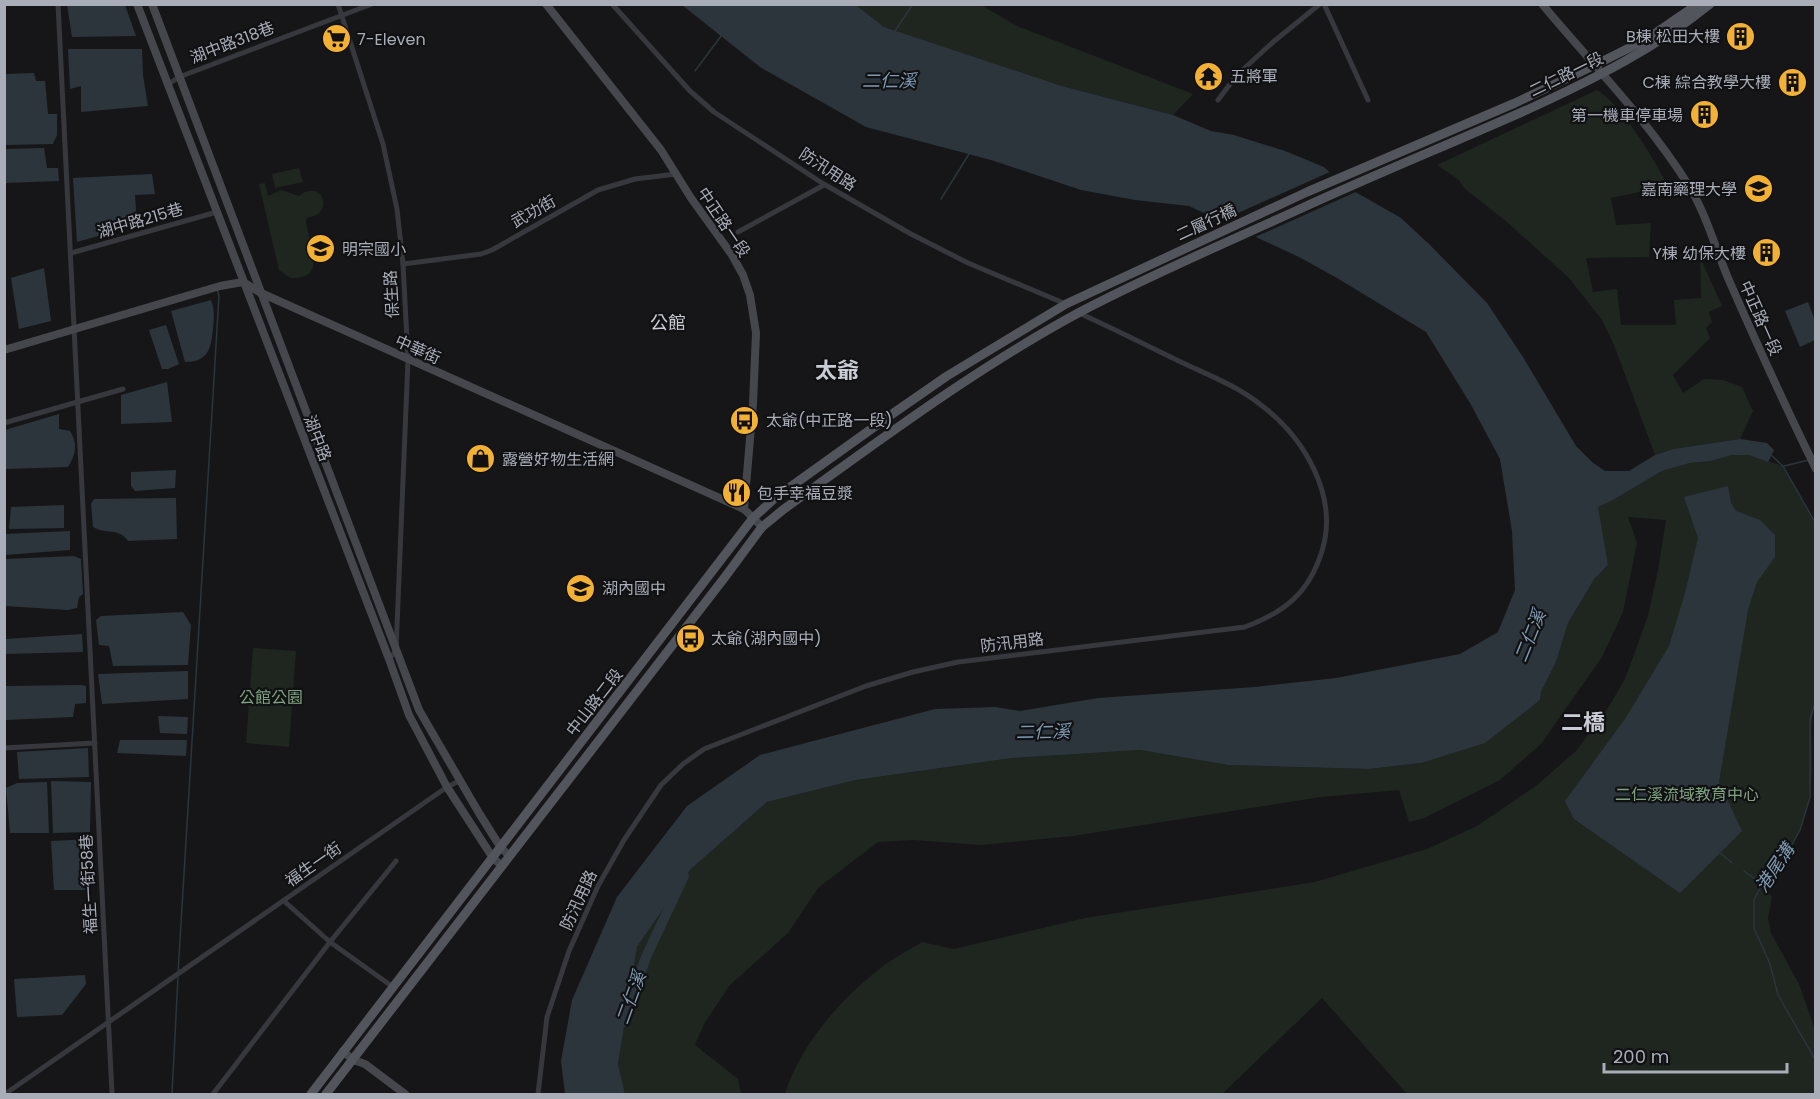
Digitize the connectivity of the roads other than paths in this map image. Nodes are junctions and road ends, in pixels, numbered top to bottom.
1 (58, 4) edge
2 (137, 4) edge
3 (152, 4) edge
4 (338, 4) edge
5 (372, 4) edge
6 (546, 4) edge
7 (612, 4) edge
8 (1322, 4) edge
9 (1542, 4) edge
10 (1698, 4) edge
11 (1710, 4) edge
12 (343, 16) junction
13 (1595, 65) junction
14 (1602, 73) junction
15 (179, 77) junction
16 (167, 85) junction
17 (1218, 100) dead end
18 (1368, 100) dead end
19 (1487, 115) joint
20 (1492, 125) joint
21 (676, 174) junction
22 (824, 185) junction
23 (217, 213) junction
24 (738, 231) dead end
25 (71, 253) junction
26 (403, 264) junction
27 (243, 282) junction
28 (261, 293) junction
29 (1066, 304) junction
30 (1078, 313) junction
31 (75, 329) junction
32 (4, 350) edge
33 (408, 359) junction
34 (947, 376) joint
35 (956, 387) joint
36 (123, 389) dead end
37 (77, 401) junction
38 (4, 423) edge
39 (1815, 469) edge
40 (744, 509) junction
41 (753, 518) junction
42 (762, 527) junction
43 (396, 651) junction
44 (389, 659) junction
45 (95, 743) junction
46 (4, 748) edge
47 (459, 781) junction
48 (447, 787) junction
49 (501, 848) junction
50 (510, 856) junction
51 (493, 858) junction
52 (396, 861) dead end
53 (502, 866) junction
54 (284, 901) junction
55 (330, 942) junction
56 (393, 987) junction
57 (108, 1024) junction
58 (343, 1051) junction
59 (354, 1060) junction
60 (5, 1095) edge
61 (112, 1095) edge
62 (213, 1095) edge
63 (311, 1095) edge
64 (326, 1095) edge
65 (405, 1095) edge
66 (538, 1095) edge

1 - 25 street
2 - 16 street, 湖中路
3 - 15 street, 湖中路
4 - 12 street, 保生路
5 - 12 street, 湖中路318巷
6 - 21 street, 中正路一段
7 - 22 street, 防汛用路
8 - 17 street
8 - 18 street
9 - 13 street, 中正路一段
10 - 13 main road, 二仁路一段
11 - 14 main road, 二仁路一段
12 - 15 street, 湖中路318巷
12 - 26 street, 保生路
13 - 14 street, 中正路一段
13 - 19 main road, 二仁路一段
14 - 20 main road, 二仁路一段
14 - 39 street, 中正路一段
15 - 16 street, 湖中路318巷
15 - 28 street, 湖中路
16 - 23 street, 湖中路
19 - 29 main road, 二層行橋
20 - 30 main road, 二層行橋
21 - 26 street, 武功街
21 - 40 street, 中正路一段
22 - 24 street
22 - 29 street, 防汛用路
23 - 25 street, 湖中路215巷
23 - 27 street, 湖中路
25 - 31 street
26 - 33 street, 保生路
27 - 28 street, 中華街
27 - 31 street
27 - 44 street, 湖中路
28 - 33 street, 中華街
28 - 43 street, 湖中路
29 - 34 main road, 二層行橋
30 - 35 main road, 二層行橋
30 - 66 street, 防汛用路
31 - 32 street
31 - 37 street
33 - 40 street, 中華街
33 - 43 street, 保生路
34 - 41 main road, 中山路二段
35 - 42 main road, 中山路二段
36 - 37 street
37 - 38 street
37 - 45 street
40 - 41 street
41 - 42 street
41 - 49 main road, 中山路二段
42 - 50 main road, 中山路二段
43 - 44 street
43 - 47 street, 湖中路
44 - 48 street, 湖中路
45 - 46 street
45 - 57 street, 福生一街58巷
47 - 48 street, 福生一街
47 - 49 street, 湖中路
48 - 51 street, 湖中路
48 - 54 street, 福生一街
49 - 50 street, 湖中路
49 - 51 main road, 中山路二段
50 - 53 main road, 中山路二段
51 - 53 street, 湖中路
51 - 56 main road, 中山路二段
52 - 55 street
53 - 59 main road, 中山路二段
54 - 55 street
54 - 57 street, 福生一街
55 - 56 street
55 - 62 street
56 - 58 main road, 中山路二段
57 - 60 street
57 - 61 street, 福生一街58巷
58 - 59 street
58 - 63 main road, 中山路二段
59 - 64 main road, 中山路二段
59 - 65 street

